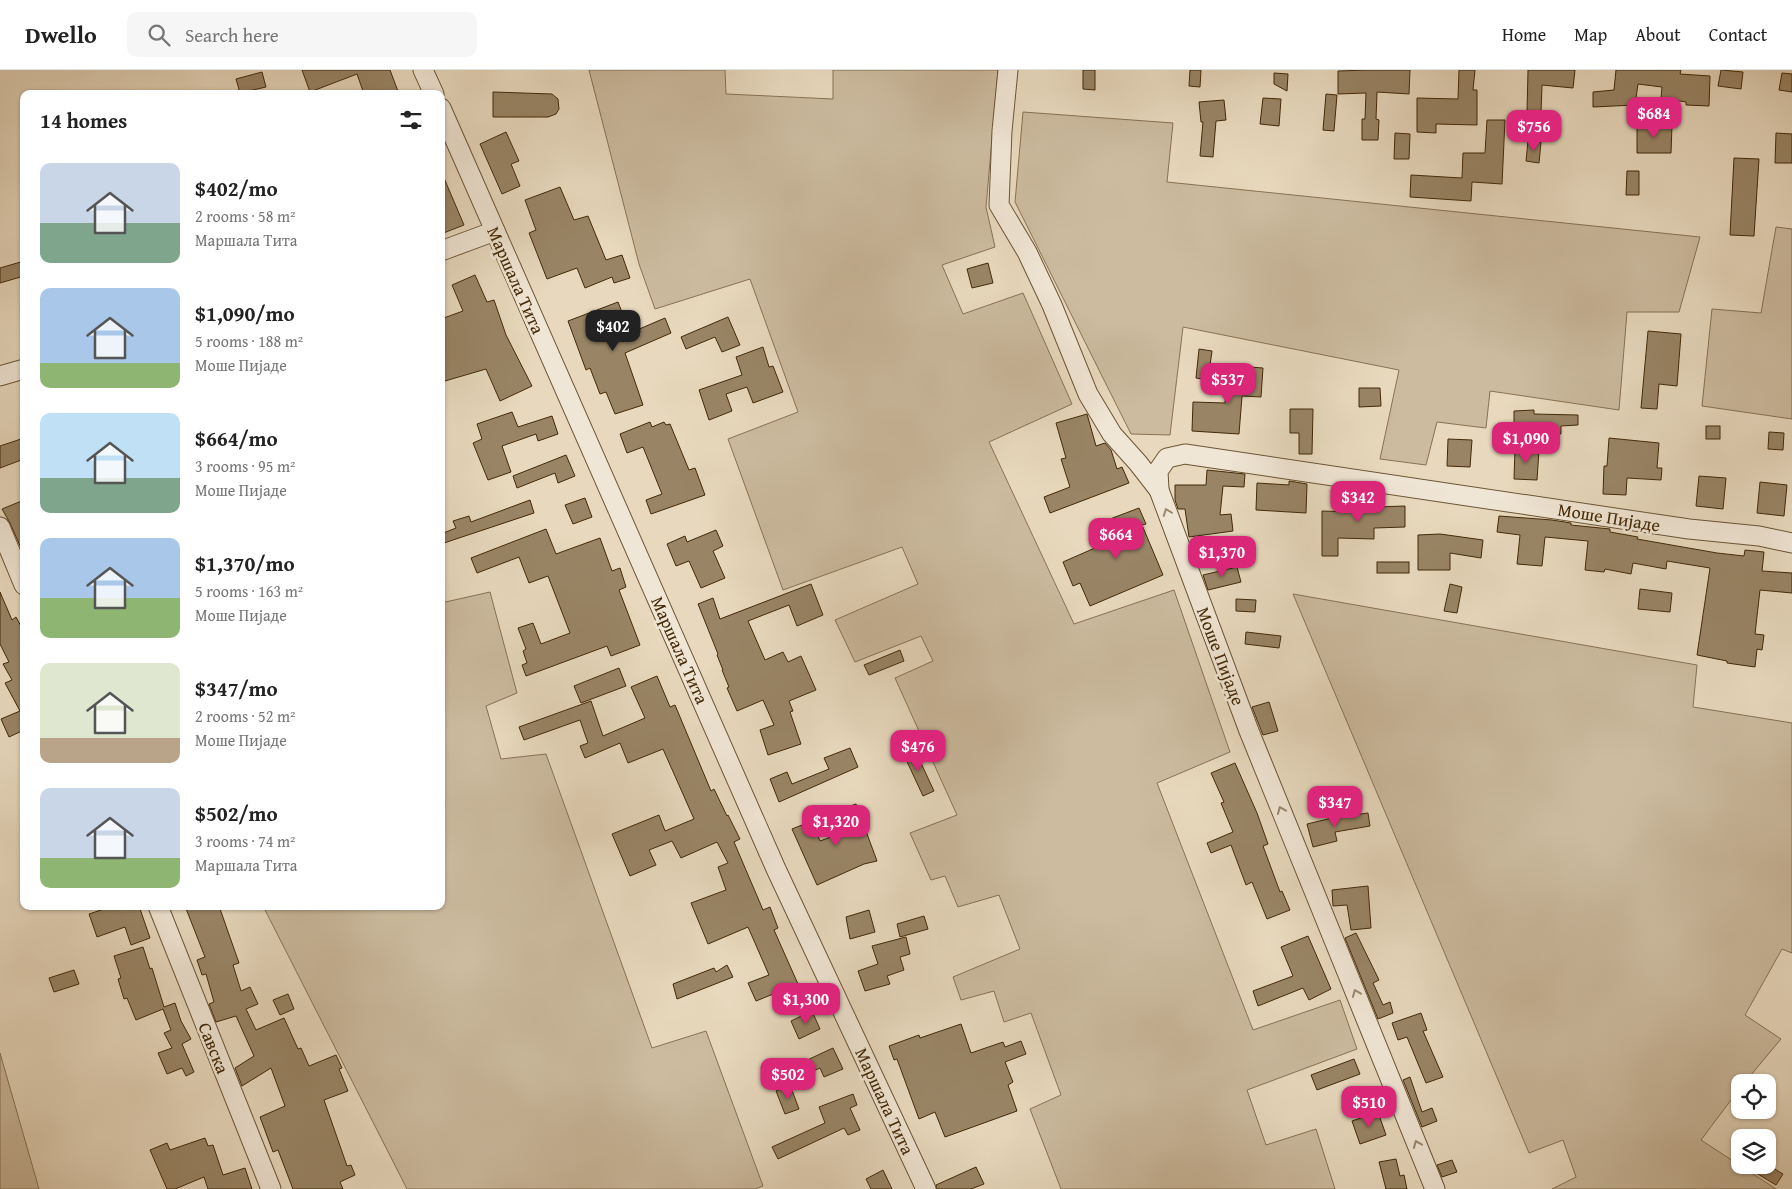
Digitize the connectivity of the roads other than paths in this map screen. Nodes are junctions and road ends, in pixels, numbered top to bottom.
1 (422, 70) edge
2 (1008, 70) edge
3 (432, 90) edge
4 (445, 117) edge
5 (495, 231) junction
6 (445, 250) edge
7 (20, 370) edge
8 (0, 376) edge
9 (1159, 490) junction
10 (0, 527) edge
11 (1792, 543) edge
12 (20, 575) edge
13 (160, 910) edge
14 (270, 1189) edge
15 (926, 1189) edge
16 (1435, 1189) edge

1 - 3 street
2 - 9 street
4 - 5 street, Маршала Тита
5 - 6 street
5 - 15 street, Маршала Тита
7 - 8 street
9 - 11 street, Моше Пијаде
16 -> 9 street, Моше Пијаде
10 - 12 street
13 - 14 street, Савска

